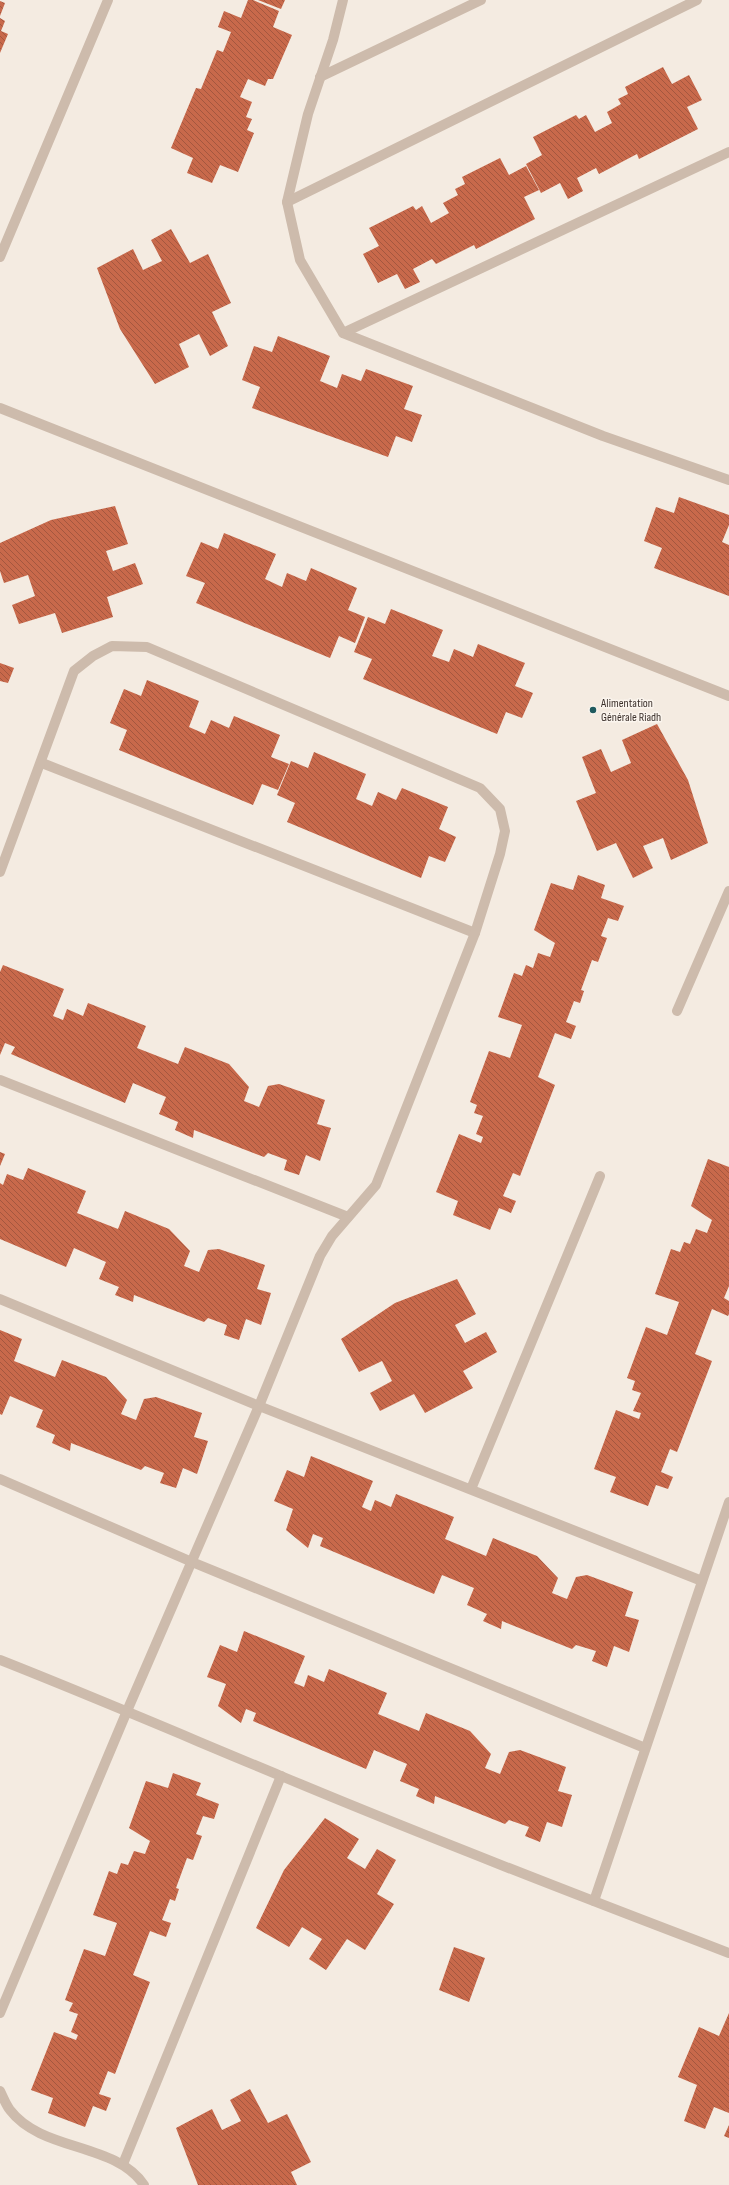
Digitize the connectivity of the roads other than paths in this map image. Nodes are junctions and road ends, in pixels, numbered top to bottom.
1 (108, 0) edge
2 (343, 0) edge
3 (481, 0) edge
4 (697, 0) edge
5 (320, 77) junction
6 (729, 152) edge
7 (286, 202) junction
8 (0, 257) edge
9 (343, 333) junction
10 (0, 408) edge
11 (729, 480) edge
12 (729, 696) edge
13 (42, 763) junction
14 (0, 872) edge
15 (729, 891) edge
16 (475, 934) junction
17 (677, 1011) dead end
18 (0, 1080) edge
19 (600, 1176) dead end
20 (348, 1217) junction
21 (0, 1299) edge
22 (259, 1406) junction
23 (0, 1479) edge
24 (471, 1489) junction
25 (729, 1502) edge
26 (192, 1562) junction
27 (702, 1581) junction
28 (0, 1660) edge
29 (127, 1710) junction
30 (645, 1748) junction
31 (281, 1776) junction
32 (594, 1902) junction
33 (729, 1953) edge
34 (0, 2013) edge
35 (0, 2091) edge
36 (123, 2164) junction
37 (144, 2185) edge

1 - 8 street
2 - 5 street
3 - 5 street
4 - 7 street
5 - 7 street
6 - 9 street
7 - 9 street
9 - 11 street
10 - 12 street
13 - 14 street
13 - 16 street
13 - 16 street
15 - 17 street
16 - 20 street
18 - 20 street
19 - 24 street
20 - 22 street
21 - 22 street
22 - 24 street
22 - 26 street
23 - 26 street
24 - 27 street
25 - 27 street
26 - 29 street
26 - 30 street
27 - 30 street
28 - 29 street
29 - 31 street
29 - 34 street
30 - 32 street
31 - 32 street
31 - 36 street
32 - 33 street
35 - 36 street
36 - 37 street

